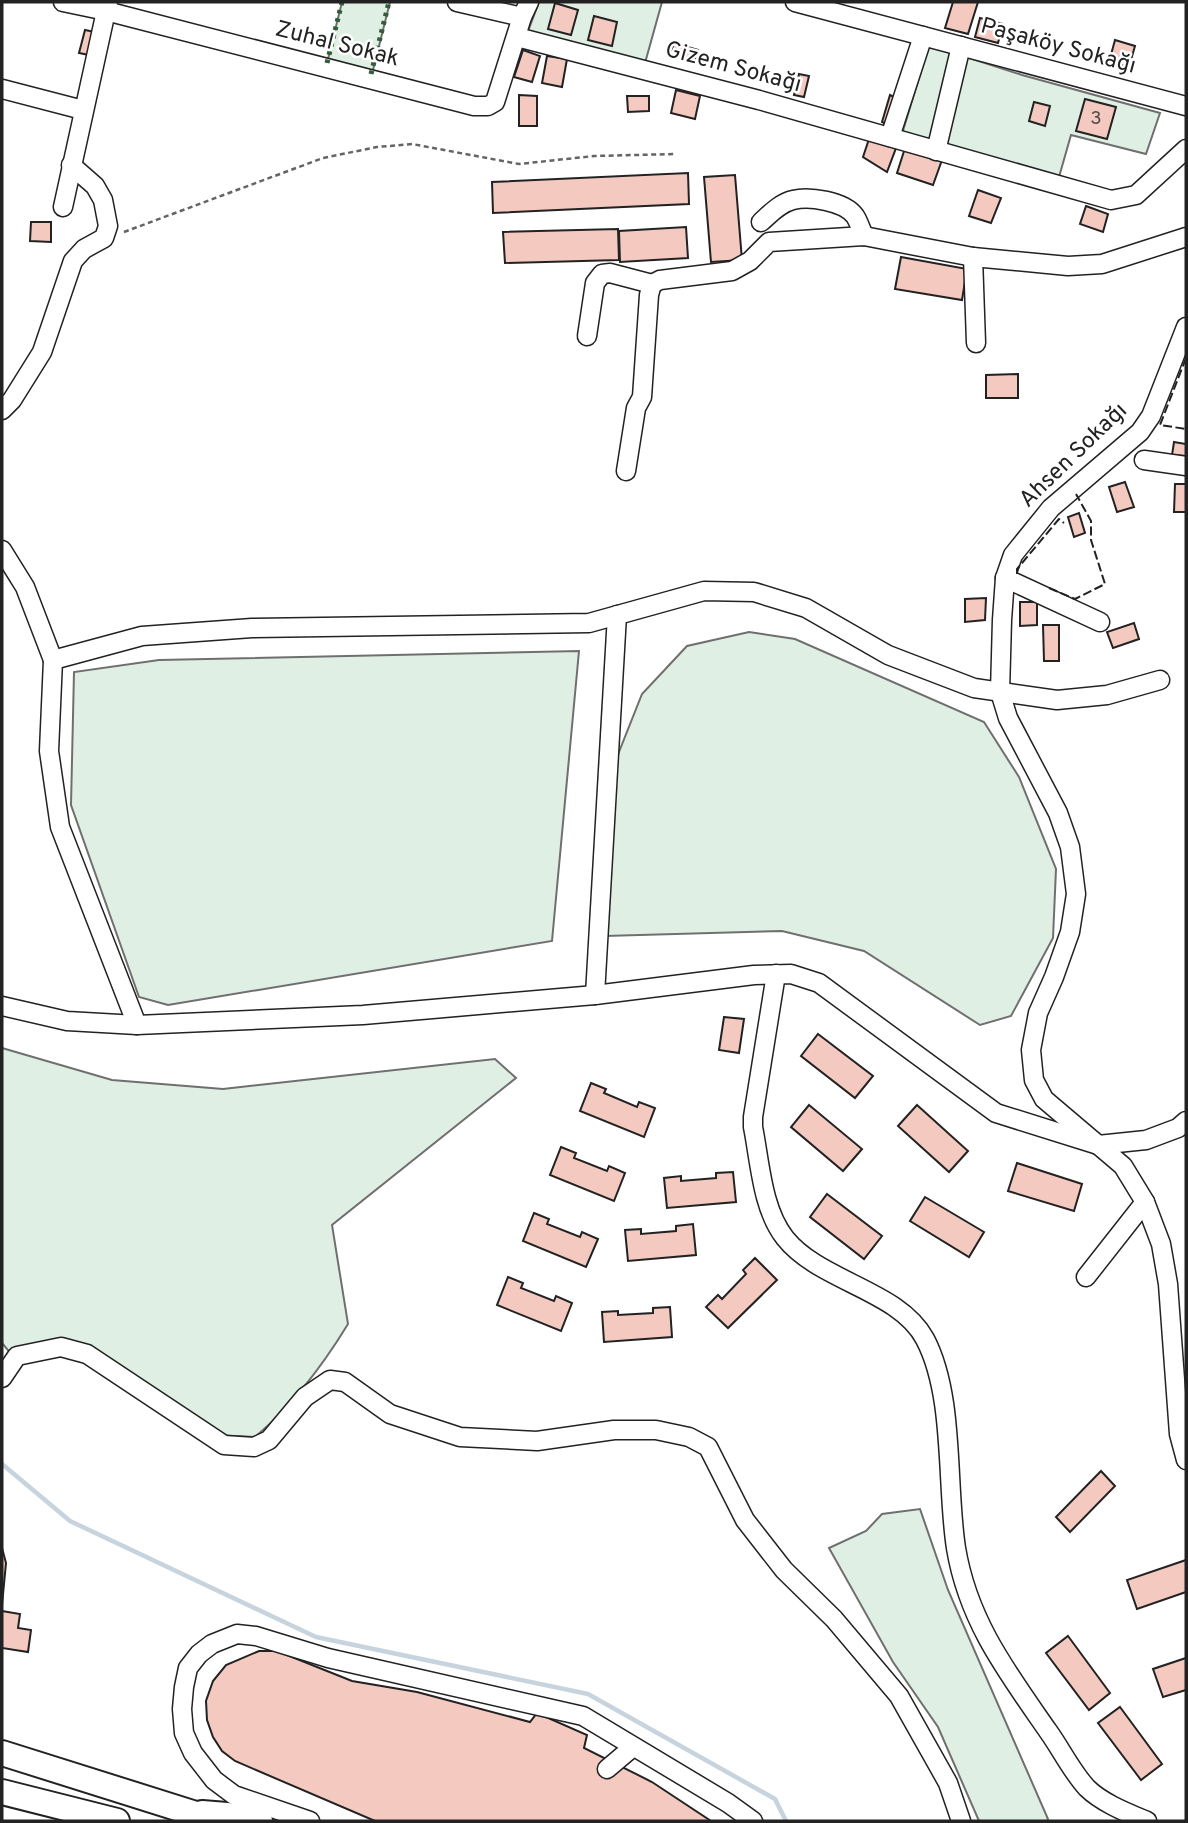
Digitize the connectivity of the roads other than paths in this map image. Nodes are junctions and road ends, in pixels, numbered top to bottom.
1 (63, 2) edge
2 (457, 2) edge
3 (795, 2) edge
4 (107, 6) edge
5 (525, 9) edge
6 (923, 36) junction
7 (517, 37) junction
8 (961, 46) junction
9 (2, 89) edge
10 (1186, 106) edge
11 (83, 110) junction
12 (890, 137) junction
13 (1186, 149) edge
14 (936, 151) junction
15 (71, 165) junction
16 (63, 207) dead end
17 (761, 222) dead end
18 (864, 236) junction
19 (1186, 237) edge
20 (973, 257) junction
21 (652, 284) junction
22 (1186, 327) edge
23 (587, 336) dead end
24 (976, 343) dead end
25 (2, 410) edge
26 (1144, 460) dead end
27 (1186, 467) edge
28 (626, 471) dead end
29 (2, 550) edge
30 (1005, 578) junction
31 (617, 615) junction
32 (1100, 622) dead end
33 (54, 660) junction
34 (1160, 680) dead end
35 (1000, 692) junction
36 (776, 974) junction
37 (595, 995) junction
38 (2, 1006) edge
39 (137, 1025) junction
40 (1186, 1121) edge
41 (1098, 1145) junction
42 (1145, 1202) junction
43 (1086, 1277) dead end
44 (2, 1378) edge
45 (1186, 1461) edge
46 (633, 1747) junction
47 (2, 1753) edge
48 (607, 1769) dead end
49 (2, 1791) edge
50 (191, 1812) junction
51 (117, 1821) edge
52 (218, 1821) edge
53 (260, 1821) edge
54 (310, 1821) edge
55 (753, 1821) edge
56 (961, 1821) edge
57 (1147, 1821) edge

1 - 4 street, Zuhal Sokak
2 - 5 street
3 - 6 street, Paşaköy Sokağı
4 - 7 street, Zuhal Sokak
4 - 11 street
5 - 7 street, Zuhal Sokak
6 - 8 street, Paşaköy Sokağı
6 - 12 street
7 - 12 street, Gizem Sokağı
8 - 10 street, Paşaköy Sokağı
8 - 14 street
9 - 11 street
11 - 15 street
12 - 14 street, Gizem Sokağı
13 - 14 street, Gizem Sokağı
15 - 16 street
15 - 25 street
17 - 18 street
18 - 20 street
18 - 21 street
19 - 20 street
20 - 24 street
21 - 23 street
21 - 28 street
22 - 30 street, Ahsen Sokağı
26 - 27 street
29 - 33 street
30 - 32 street
30 - 35 street
31 - 33 street
31 - 35 street
31 - 37 street
33 - 39 street
34 - 35 street
35 - 41 street
36 - 37 street
36 - 41 street
36 - 57 street
37 - 39 street
38 - 39 street
40 - 41 street
41 - 42 street
42 - 43 street
42 - 45 street
44 - 56 street
46 - 48 street
46 - 54 street
46 - 55 street
47 - 50 highway
49 - 51 highway
50 - 52 highway
50 - 53 highway

